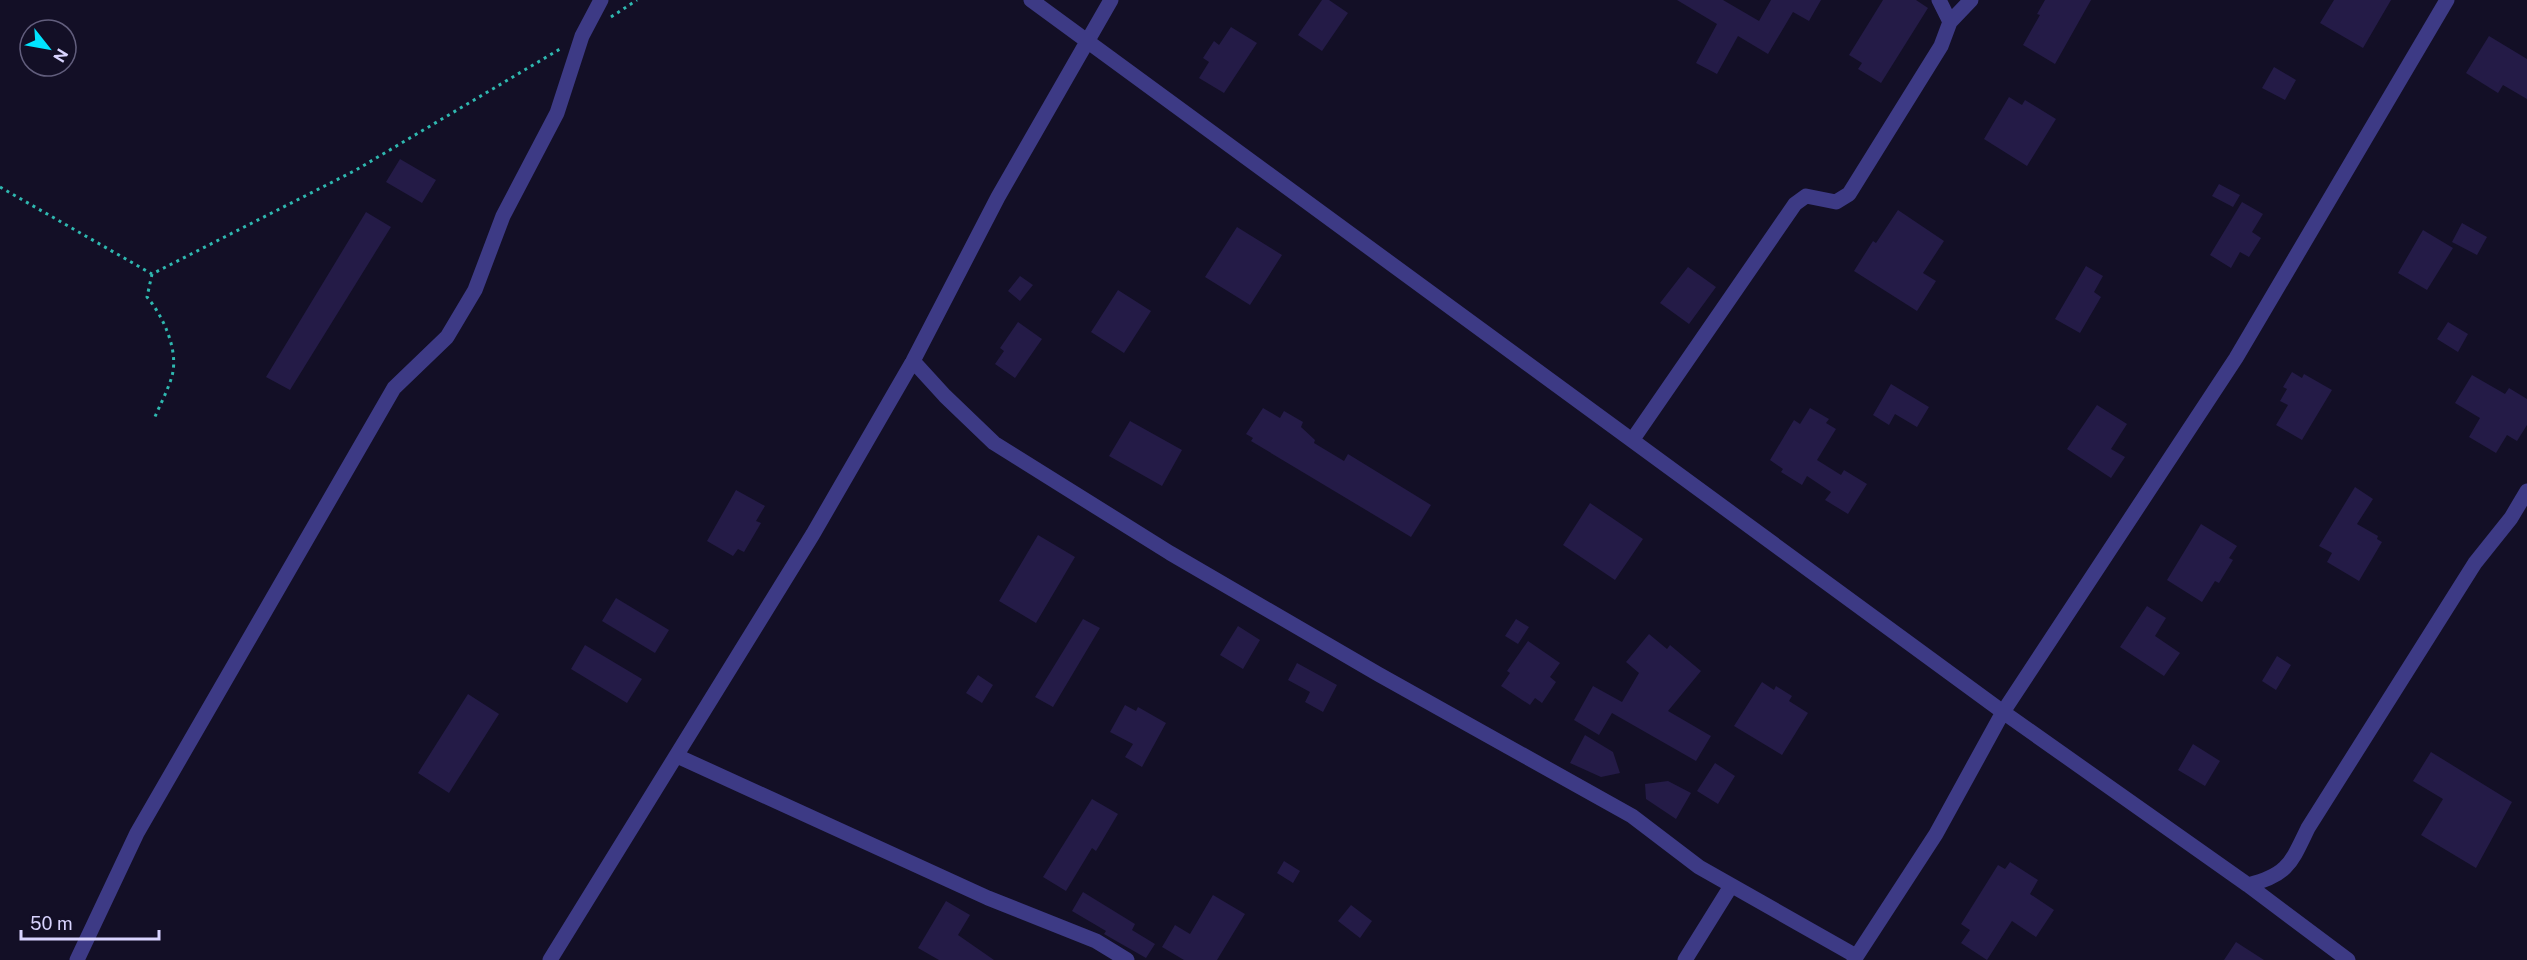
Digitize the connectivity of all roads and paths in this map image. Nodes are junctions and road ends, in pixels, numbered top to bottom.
1 (601, 0) edge
2 (637, 0) edge
3 (1031, 0) edge
4 (1111, 0) edge
5 (1939, 0) edge
6 (1971, 0) edge
7 (2447, 0) edge
8 (610, 18) dead end
9 (1950, 22) junction
10 (582, 36) junction
11 (1086, 43) junction
12 (0, 187) edge
13 (152, 274) junction
14 (913, 361) junction
15 (154, 419) dead end
16 (1633, 439) junction
17 (2527, 491) edge
18 (2003, 712) junction
19 (677, 756) junction
20 (2248, 885) junction
21 (1731, 886) junction
22 (1855, 958) edge
23 (76, 960) edge
24 (550, 960) edge
25 (1127, 960) edge
26 (1684, 960) edge
27 (2348, 960) edge

1 - 10 street
2 - 8 path
3 - 11 street
4 - 11 street
5 - 9 street
6 - 9 street
7 - 18 street
9 - 16 street
10 - 13 path
10 - 23 street
11 - 14 street
11 - 16 street
12 - 13 path
13 - 15 path
14 - 19 street
14 - 21 street
16 - 18 street
17 - 20 street
18 - 20 street
18 - 22 street
19 - 24 street
19 - 25 street
20 - 27 street
21 - 22 street
21 - 26 street

